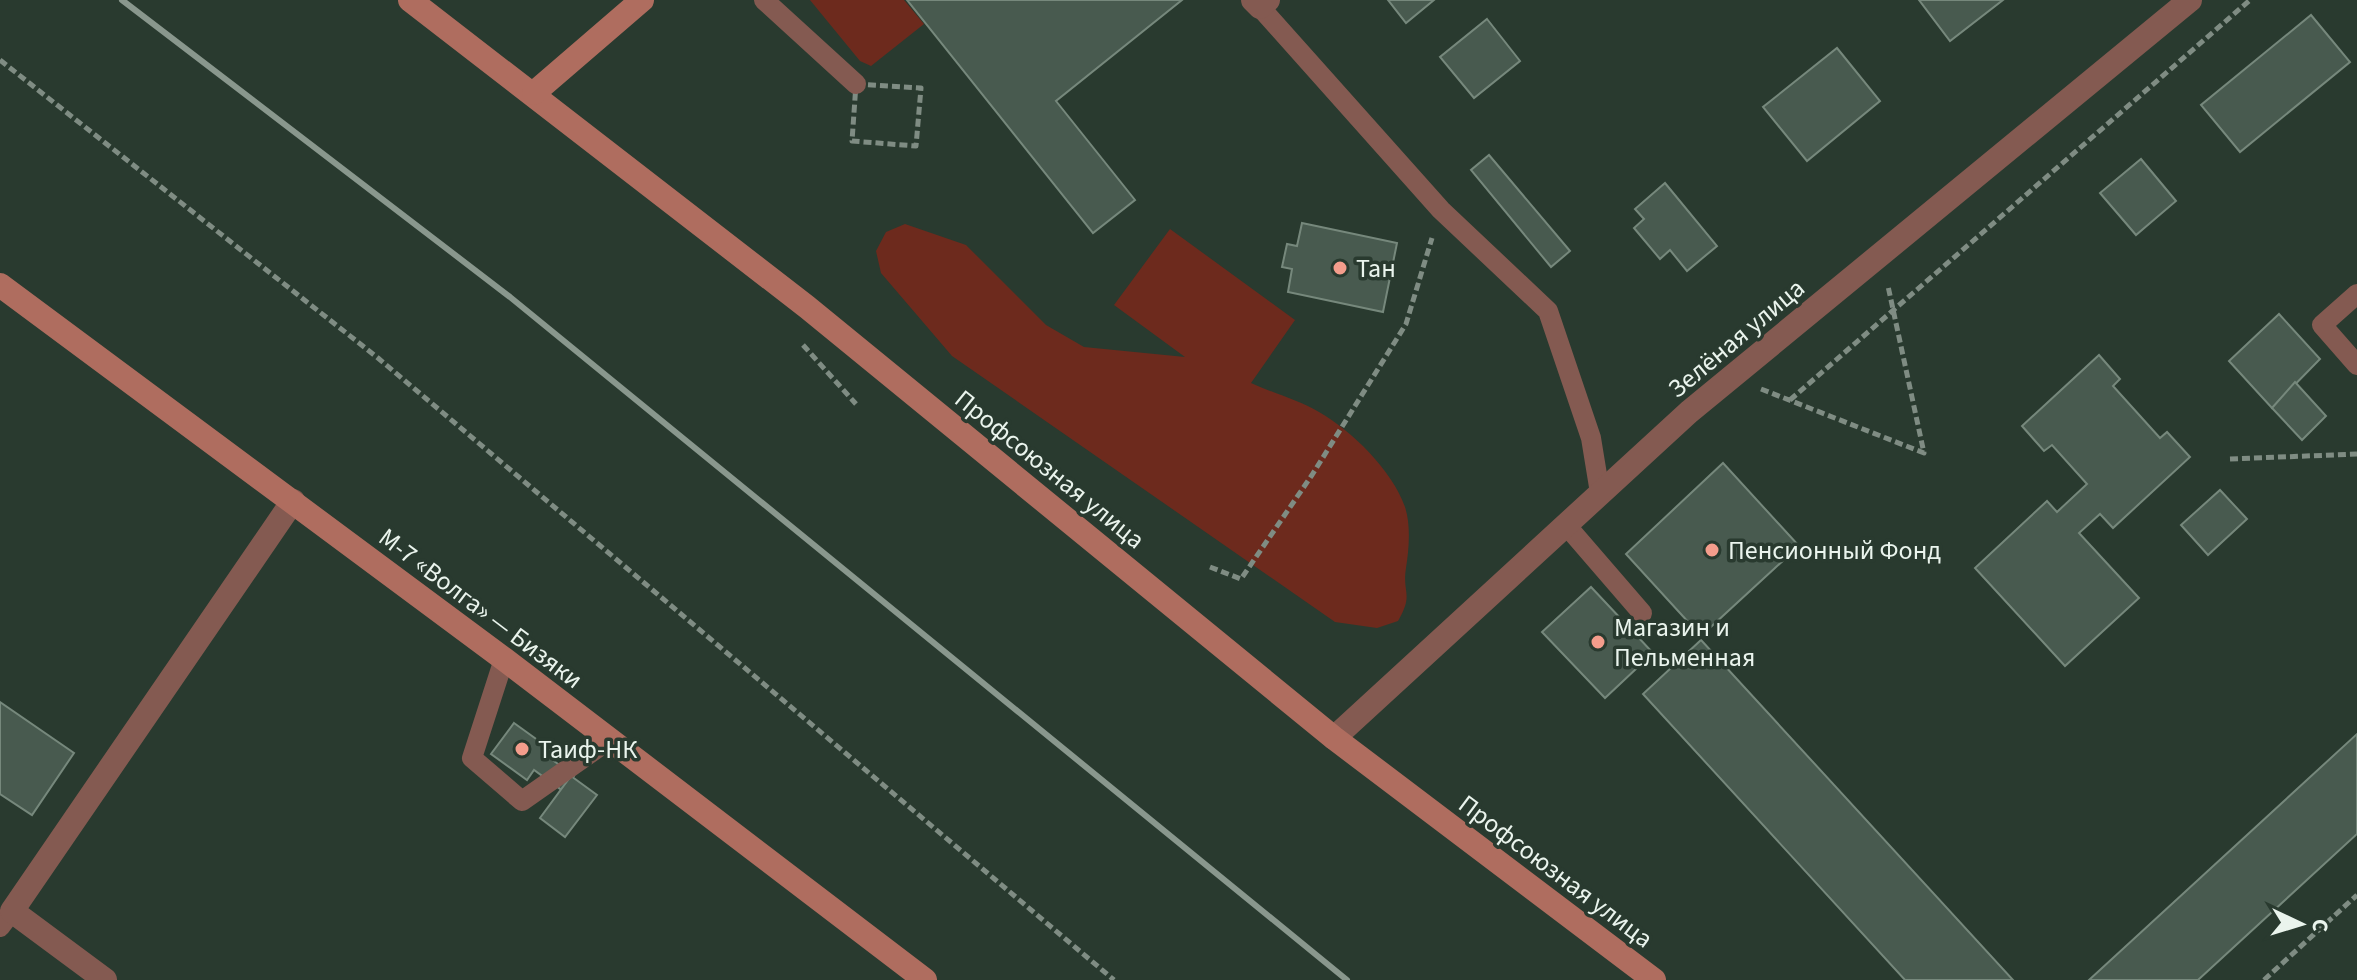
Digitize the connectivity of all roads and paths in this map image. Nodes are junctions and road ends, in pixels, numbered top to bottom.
1 (410, 0) edge
2 (642, 0) edge
3 (764, 0) edge
4 (2190, 0) edge
5 (2250, 0) edge
6 (1260, 2) edge
7 (0, 60) edge
8 (856, 84) junction
9 (534, 93) junction
10 (1441, 210) junction
11 (1881, 254) junction
12 (0, 285) edge
13 (2357, 294) edge
14 (1894, 311) junction
15 (796, 337) dead end
16 (2357, 365) edge
17 (1731, 377) junction
18 (1790, 400) junction
19 (856, 404) dead end
20 (2357, 454) edge
21 (2230, 459) dead end
22 (1600, 493) junction
23 (293, 501) junction
24 (1566, 525) junction
25 (1210, 567) dead end
26 (1642, 613) dead end
27 (504, 659) junction
28 (1334, 738) junction
29 (609, 740) junction
30 (2357, 895) edge
31 (6, 919) edge
32 (105, 980) edge
33 (925, 980) edge
34 (1114, 980) edge
35 (1654, 980) edge
36 (2264, 980) edge

1 - 9 main road, Профсоюзная улица
2 - 9 main road
3 - 8 lane
4 - 11 street, Зелёная улица
5 - 14 path
6 - 10 lane
7 - 34 path
8 - 8 path
9 - 28 main road, Профсоюзная улица
10 - 22 lane
10 - 25 path
11 - 14 path
11 - 17 street, Зелёная улица
12 - 23 main road, М-7 «Волга» — Бизяки
13 - 16 lane
14 - 18 path
14 - 18 path
15 - 19 path
17 - 18 path
17 - 22 street, Зелёная улица
20 - 21 path
22 - 24 street, Зелёная улица
23 - 27 main road, М-7 «Волга» — Бизяки
23 - 31 street
24 - 26 lane
24 - 28 street, Зелёная улица
27 - 29 main road, М-7 «Волга» — Бизяки
27 - 29 lane
28 - 35 main road, Профсоюзная улица
29 - 33 main road, М-7 «Волга» — Бизяки
30 - 36 path
31 - 32 street

